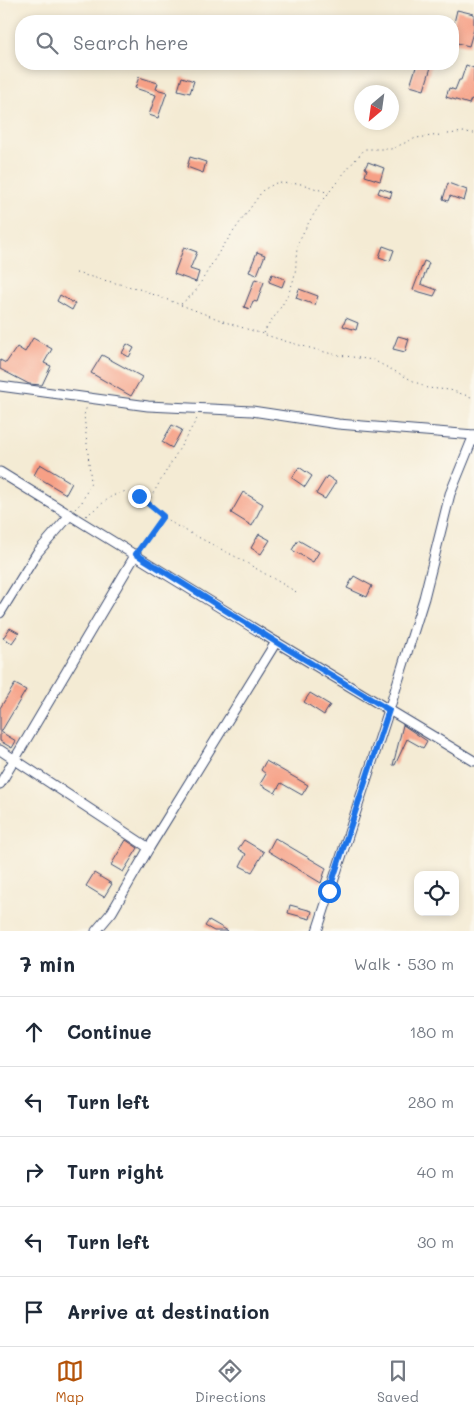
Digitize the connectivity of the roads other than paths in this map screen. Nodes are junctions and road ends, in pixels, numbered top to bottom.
1 (0, 386) edge
2 (474, 435) edge
3 (0, 472) edge
4 (70, 515) junction
5 (136, 554) junction
6 (0, 613) edge
7 (276, 642) junction
8 (389, 710) junction
9 (0, 750) edge
10 (15, 760) junction
11 (474, 761) edge
12 (0, 784) edge
13 (149, 848) junction
14 (96, 931) edge
15 (316, 931) edge

1 - 2 street
2 - 8 street
3 - 4 street
4 - 5 street
4 - 6 street
5 - 7 street
5 - 10 street
7 - 8 street
7 - 13 street
8 - 11 street
8 - 15 street
9 - 10 street
10 - 12 street
10 - 13 street
13 - 14 street

